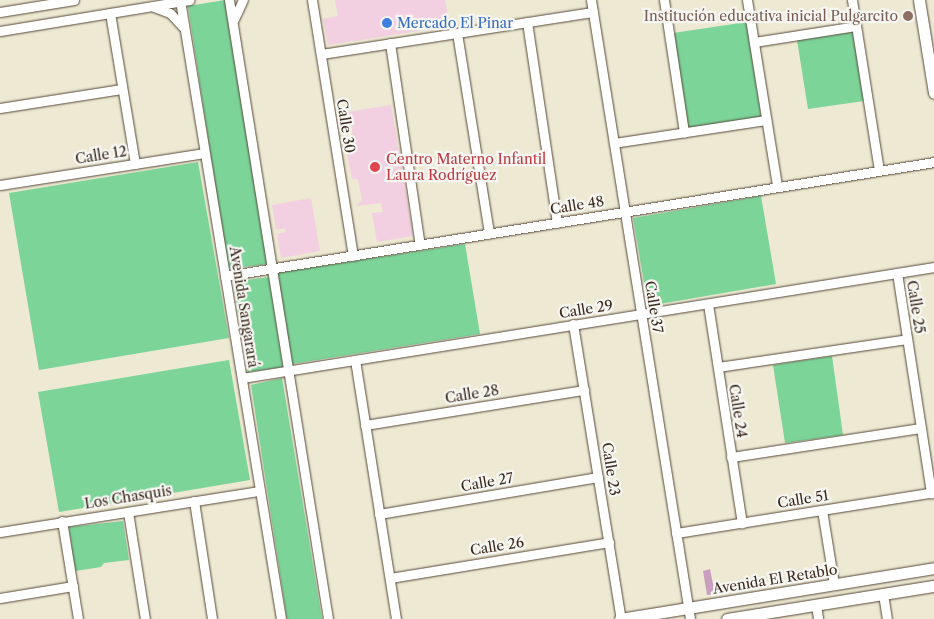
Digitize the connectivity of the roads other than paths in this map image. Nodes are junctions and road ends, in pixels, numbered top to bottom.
1 (74, 0) edge
2 (184, 0) edge
3 (229, 0) edge
4 (243, 0) edge
5 (312, 0) edge
6 (591, 0) edge
7 (664, 0) edge
8 (748, 0) edge
9 (852, 0) edge
10 (919, 0) edge
11 (28, 4) edge
12 (146, 7) junction
13 (0, 12) edge
14 (593, 12) junction
15 (110, 13) junction
16 (527, 22) junction
17 (856, 26) junction
18 (234, 29) junction
19 (0, 31) edge
20 (457, 33) junction
21 (187, 38) junction
22 (754, 42) junction
23 (390, 43) junction
24 (321, 54) junction
25 (122, 89) junction
26 (934, 93) edge
27 (0, 108) edge
28 (766, 120) junction
29 (684, 132) junction
30 (614, 143) junction
31 (205, 153) junction
32 (934, 162) edge
33 (135, 164) junction
34 (879, 171) junction
35 (0, 185) edge
36 (777, 186) junction
37 (625, 212) junction
38 (557, 222) junction
39 (489, 234) junction
40 (420, 245) junction
41 (353, 256) junction
42 (934, 266) edge
43 (272, 268) junction
44 (897, 273) junction
45 (225, 276) junction
46 (708, 304) junction
47 (641, 314) junction
48 (573, 324) junction
49 (907, 339) junction
50 (355, 360) junction
51 (718, 367) junction
52 (287, 370) junction
53 (242, 378) junction
54 (584, 390) junction
55 (365, 425) junction
56 (921, 428) junction
57 (732, 457) junction
58 (598, 477) junction
59 (260, 491) junction
60 (932, 493) edge
61 (194, 501) junction
62 (822, 510) junction
63 (128, 512) junction
64 (380, 514) junction
65 (62, 521) junction
66 (742, 523) junction
67 (0, 532) edge
68 (676, 533) junction
69 (609, 542) junction
70 (934, 568) edge
71 (390, 578) junction
72 (834, 584) junction
73 (73, 586) junction
74 (934, 586) edge
75 (883, 594) junction
76 (0, 598) edge
77 (816, 604) junction
78 (689, 613) edge
79 (78, 619) edge
80 (145, 619) edge
81 (212, 619) edge
82 (280, 619) edge
83 (328, 619) edge
84 (396, 619) edge
85 (621, 619) edge
86 (727, 619) edge
87 (818, 619) edge
88 (887, 619) edge

1 - 11 street
2 - 12 street
2 - 21 street, Avenida Sangarará
3 - 18 street
4 - 18 street
5 - 24 street, Calle 30
6 - 14 street, Calle 37
7 - 29 street
8 - 22 street
9 - 17 street
10 - 26 main road
11 - 13 street
12 - 15 street
12 - 21 street
14 - 16 street
14 - 30 street, Calle 37
15 - 19 street
15 - 25 street
16 - 20 street
16 - 38 street
17 - 22 street
17 - 34 street
18 - 43 street
20 - 23 street
20 - 39 street
21 - 31 street, Avenida Sangarará
22 - 28 street
23 - 24 street
23 - 40 street
24 - 41 street, Calle 30
25 - 27 street
25 - 33 street
28 - 29 street
28 - 36 street
29 - 30 street
30 - 37 street, Calle 37
31 - 33 street, Calle 12
31 - 45 street, Avenida Sangarará
32 - 34 street, Calle 48
33 - 35 street, Calle 12
34 - 36 street, Calle 48
36 - 37 street, Calle 48
37 - 38 street, Calle 48
37 - 47 street, Calle 37
38 - 39 street, Calle 48
39 - 40 street, Calle 48
40 - 41 street, Calle 48
41 - 43 street, Calle 48
42 - 44 street, Calle 29
43 - 45 street, Calle 48
43 - 52 street
44 - 46 street, Calle 29
44 - 49 street, Calle 25
45 - 53 street, Avenida Sangarará
46 - 47 street, Calle 29
46 - 51 street, Calle 24
47 - 48 street, Calle 29
47 - 68 street, Calle 37
48 - 50 street, Calle 29
48 - 54 street, Calle 23
49 - 51 street
49 - 56 street, Calle 25
50 - 52 street, Calle 29
50 - 55 street
51 - 57 street, Calle 24
52 - 53 street, Calle 29
52 - 83 street
53 - 59 street, Avenida Sangarará
54 - 55 street, Calle 28
54 - 58 street, Calle 23
55 - 64 street
56 - 57 street
56 - 60 street, Calle 25
57 - 66 street, Calle 24
58 - 64 street, Calle 27
58 - 69 street, Calle 23
59 - 61 street, Los Chasquis
59 - 82 street, Avenida Sangarará
60 - 62 street, Calle 51
61 - 63 street, Los Chasquis
61 - 81 street
62 - 66 street, Calle 51
62 - 72 street
63 - 65 street, Los Chasquis
63 - 80 street
64 - 71 street
65 - 67 street, Los Chasquis
65 - 73 street
66 - 68 street, Calle 51
68 - 78 street, Calle 37
69 - 71 street, Calle 26
69 - 85 street, Calle 23
70 - 72 main road, Avenida El Retablo
71 - 84 street
72 - 78 main road, Avenida El Retablo
73 - 76 street
73 - 79 street
74 - 75 main road
75 - 77 main road
75 - 88 street
77 - 86 main road
77 - 87 street
78 - 85 main road, Avenida El Retablo

